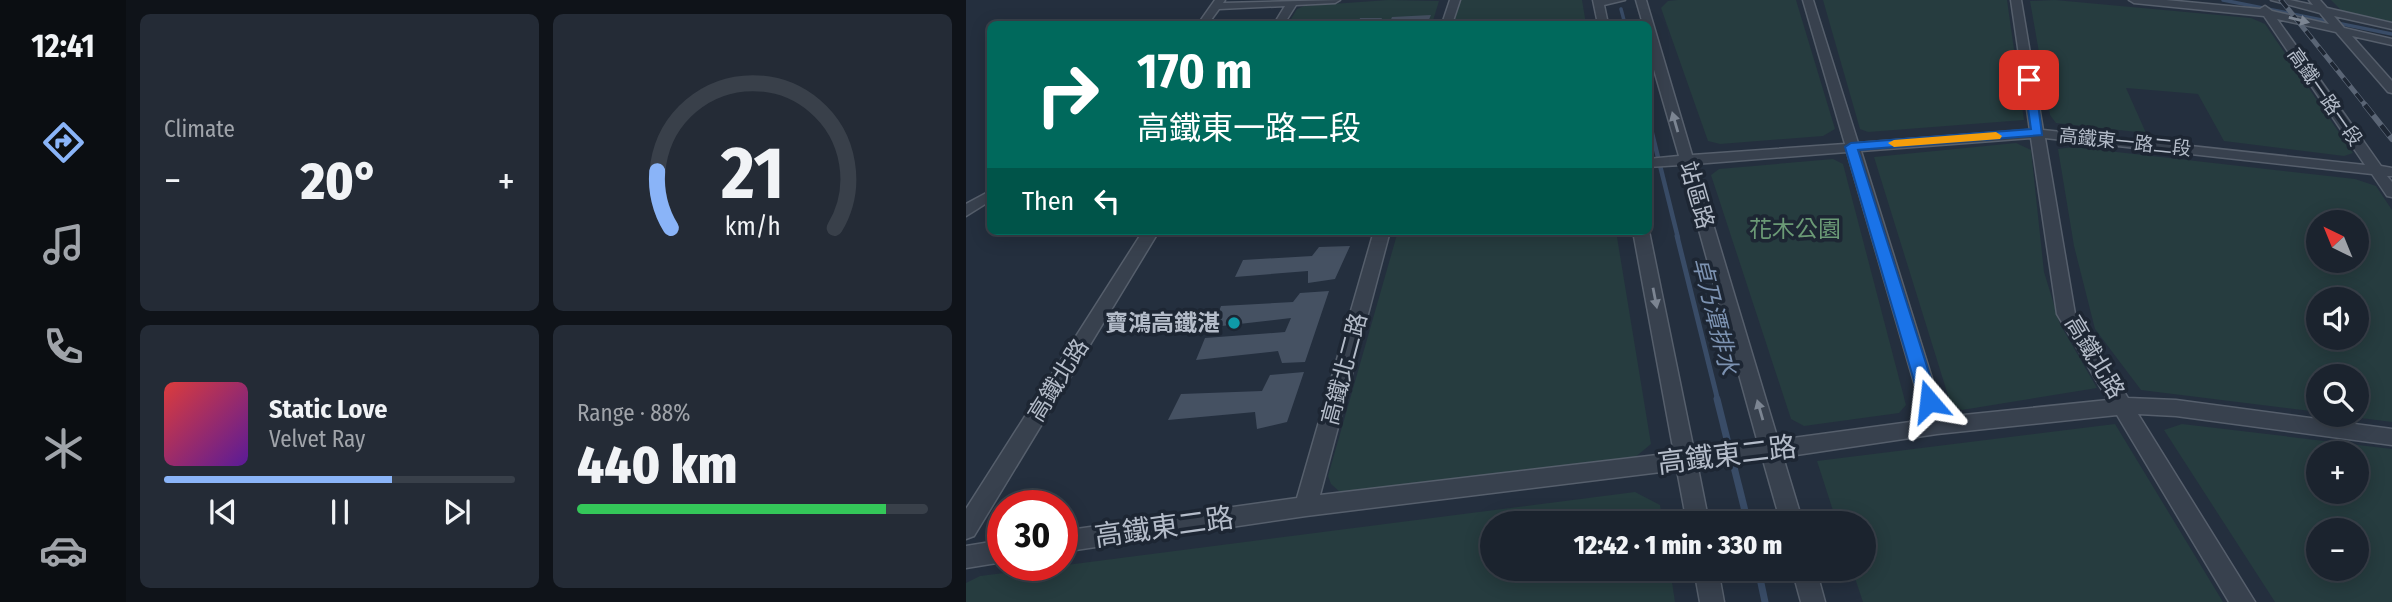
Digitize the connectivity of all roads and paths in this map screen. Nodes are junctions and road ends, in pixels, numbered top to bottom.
1 (1335, 0) edge
2 (1455, 0) edge
3 (1620, 0) edge
4 (1641, 0) edge
5 (1808, 0) edge
6 (2016, 0) edge
7 (2134, 0) edge
8 (2259, 0) edge
9 (2276, 0) edge
10 (2314, 0) edge
11 (1598, 1) edge
12 (1293, 2) junction
13 (1218, 3) edge
14 (2323, 11) junction
15 (2267, 13) junction
16 (1204, 21) edge
17 (1281, 21) edge
18 (1448, 21) edge
19 (1602, 21) edge
20 (1647, 21) edge
21 (2392, 26) edge
22 (2341, 31) junction
23 (1652, 40) edge
24 (2392, 42) edge
25 (2392, 89) edge
26 (2038, 133) junction
27 (1851, 147) junction
28 (1686, 159) junction
29 (1652, 163) edge
30 (2375, 170) junction
31 (2392, 172) edge
32 (2392, 193) edge
33 (987, 197) edge
34 (966, 211) edge
35 (1149, 235) edge
36 (1381, 235) edge
37 (1642, 235) edge
38 (2125, 406) junction
39 (1937, 426) junction
40 (2392, 437) edge
41 (1772, 450) junction
42 (1687, 460) junction
43 (1306, 506) junction
44 (1696, 511) edge
45 (1789, 511) edge
46 (966, 529) edge
47 (1078, 540) edge
48 (987, 554) edge
49 (966, 557) edge
50 (1708, 581) edge
51 (1807, 581) edge
52 (1712, 602) edge
53 (1813, 602) edge
54 (2242, 602) edge

1 - 12 street
2 - 18 street
3 - 11 street
4 - 20 street, 站區路
5 - 27 street
6 - 26 street, 高鐵北路
7 - 15 street
8 - 15 street, 高鐵一路一段
9 - 14 street
10 - 14 street
11 - 19 street
12 - 13 street
12 - 17 street
13 - 16 street
14 - 21 street
14 - 22 street
15 -> 22 street
15 - 30 street, 高鐵一路一段
22 - 24 street
22 - 25 street
28 -> 23 street, 站區路
26 - 27 street, 高鐵東一路二段
26 - 30 street, 高鐵東一路二段
26 - 38 street, 高鐵北路
27 - 28 street, 高鐵東一路二段
27 - 39 street
28 - 29 street, 高鐵東一路二段
41 -> 28 street, 站區路
30 - 31 street, 高鐵東一路二段
30 - 32 street, 高鐵一路一段
33 - 34 street
35 - 46 street, 高鐵北路
36 - 43 street, 高鐵北二路
37 -> 42 street
38 - 39 street, 高鐵東二路
38 - 40 street, 高鐵東二路
38 - 54 street, 高鐵北路
39 - 41 street, 高鐵東二路
41 - 42 street, 高鐵東二路
41 - 45 street, 站區路
42 - 43 street, 高鐵東二路
42 - 44 street
43 - 47 street, 高鐵東二路
48 - 49 street
50 - 52 street
51 - 53 street

